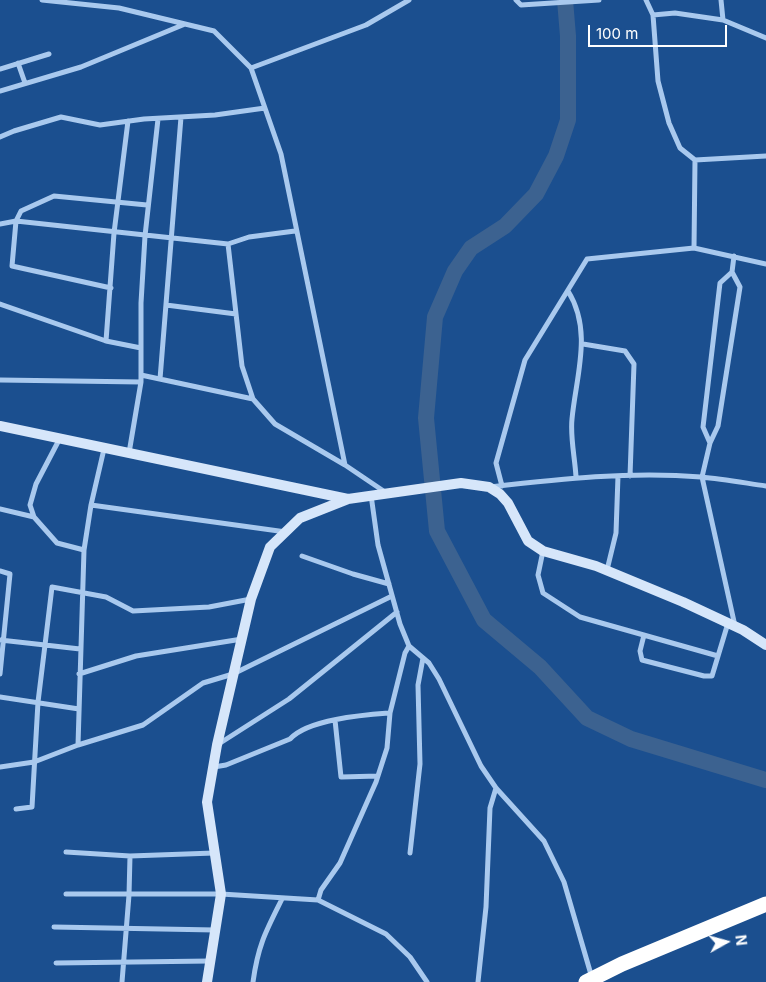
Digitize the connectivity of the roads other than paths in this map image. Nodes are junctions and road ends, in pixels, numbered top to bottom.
1 (42, 0) edge
2 (409, 0) edge
3 (516, 0) edge
4 (599, 0) edge
5 (646, 0) edge
6 (722, 0) edge
7 (653, 15) junction
8 (723, 20) junction
9 (185, 24) junction
10 (766, 38) edge
11 (48, 54) dead end
12 (18, 63) junction
13 (251, 68) junction
14 (0, 69) edge
15 (25, 83) junction
16 (0, 91) edge
17 (265, 108) junction
18 (181, 117) junction
19 (158, 119) junction
20 (128, 122) junction
21 (0, 137) edge
22 (766, 156) edge
23 (695, 160) junction
24 (117, 204) junction
25 (147, 205) junction
26 (16, 221) junction
27 (0, 224) edge
28 (295, 231) junction
29 (114, 233) junction
30 (145, 236) junction
31 (170, 239) junction
32 (228, 244) junction
33 (694, 248) junction
34 (734, 256) junction
35 (766, 264) edge
36 (732, 272) junction
37 (111, 288) junction
38 (568, 291) junction
39 (0, 304) edge
40 (166, 305) junction
41 (236, 314) junction
42 (106, 341) junction
43 (583, 344) junction
44 (142, 348) junction
45 (141, 375) junction
46 (160, 379) junction
47 (0, 380) edge
48 (141, 382) junction
49 (253, 399) junction
50 (0, 426) edge
51 (59, 440) junction
52 (710, 443) junction
53 (104, 449) junction
54 (129, 454) junction
55 (345, 464) junction
56 (618, 476) junction
57 (630, 476) junction
58 (576, 477) junction
59 (702, 477) junction
60 (502, 486) junction
61 (766, 486) edge
62 (489, 487) junction
63 (386, 493) junction
64 (371, 495) junction
65 (348, 498) junction
66 (91, 505) junction
67 (0, 509) edge
68 (34, 517) junction
69 (286, 532) junction
70 (84, 550) junction
71 (543, 551) junction
72 (302, 556) dead end
73 (0, 570) edge
74 (607, 570) junction
75 (389, 584) junction
76 (83, 592) junction
77 (392, 596) junction
78 (251, 599) junction
79 (397, 612) junction
80 (732, 625) junction
81 (644, 635) junction
82 (242, 639) junction
83 (1, 640) edge
84 (45, 645) junction
85 (766, 645) edge
86 (409, 646) junction
87 (80, 649) junction
88 (718, 656) junction
89 (423, 658) junction
90 (0, 674) edge
91 (79, 674) junction
92 (233, 674) junction
93 (0, 696) edge
94 (38, 702) junction
95 (79, 709) junction
96 (390, 713) junction
97 (335, 720) junction
98 (78, 745) junction
99 (217, 745) junction
100 (34, 762) junction
101 (0, 767) edge
102 (214, 767) junction
103 (378, 776) junction
104 (496, 788) junction
105 (16, 809) dead end
106 (66, 852) dead end
107 (215, 853) junction
108 (410, 853) dead end
109 (130, 856) junction
110 (66, 894) dead end
111 (220, 894) junction
112 (129, 895) junction
113 (282, 899) junction
114 (318, 900) junction
115 (766, 904) edge
116 (54, 927) dead end
117 (127, 928) junction
118 (215, 930) junction
119 (210, 961) junction
120 (124, 962) junction
121 (56, 963) dead end
122 (589, 980) edge
123 (122, 982) edge
124 (207, 982) edge
125 (253, 982) edge
126 (427, 982) edge
127 (478, 982) edge

1 - 9 street
2 - 13 street
3 - 4 street
5 - 7 street
6 - 8 street
7 - 8 street
7 - 23 street
8 - 10 street
9 - 13 street
9 - 15 street
11 - 12 street
12 - 14 street
12 - 15 street
13 - 17 street
15 - 16 street
17 - 18 street
17 - 28 street
18 - 19 street
18 - 31 street
19 - 20 street
19 - 25 street
20 - 21 street
20 - 24 street
22 - 23 street
23 - 33 street
24 - 25 street
24 - 26 street
24 - 29 street
25 - 30 street
26 - 27 street
26 - 29 street
26 - 37 street
28 - 32 street
28 - 55 street
29 - 30 street
29 - 37 street
30 - 31 street
30 - 44 street
31 - 32 street
31 - 40 street
32 - 41 street
33 - 34 street
33 - 38 street
34 - 35 street
34 - 36 street
36 - 52 street
36 - 52 street
37 - 42 street
38 - 43 street
38 - 60 street
39 - 42 street
40 - 41 street
40 - 46 street
41 - 49 street
42 - 44 street
43 - 57 street
43 - 58 street
44 - 45 street
45 - 46 street
45 - 48 street
46 - 49 street
47 - 48 street
48 - 54 street
49 - 55 street
50 - 51 main road
51 - 53 main road
51 - 68 street
52 - 59 street
53 - 54 main road
53 - 66 street
54 - 65 main road
55 - 63 street
56 - 57 street
56 - 58 street
56 - 74 street
57 - 59 street
58 - 60 street
59 - 61 street
59 - 80 street
60 - 62 street
62 - 63 main road
62 - 71 main road
63 - 64 main road
64 - 65 main road
64 - 75 street
65 - 69 main road
66 - 69 street
66 - 70 street
67 - 68 street
68 - 70 street
69 - 78 main road
70 - 76 street
71 - 74 main road
71 - 81 street
72 - 75 street
73 - 83 street
74 - 80 main road
75 - 77 street
76 - 78 street
76 - 84 street
76 - 87 street
77 - 79 street
77 - 92 street
78 - 82 main road
79 - 86 street
79 - 99 street
80 - 85 main road
80 - 88 street
81 - 88 street
81 - 88 street
82 - 91 street
82 - 92 main road
83 - 84 street
83 - 90 street
84 - 87 street
84 - 94 street
86 - 89 street
86 - 96 street
87 - 91 street
89 - 104 street
89 - 108 street
91 - 95 street
92 - 98 street
92 - 99 main road
93 - 94 street
94 - 95 street
94 - 100 street
95 - 98 street
96 - 97 street
96 - 103 street
97 - 102 street
97 - 103 street
98 - 100 street
99 - 102 main road
100 - 101 street
100 - 105 street
102 - 107 main road
103 - 114 street
104 - 122 street
104 - 127 street
106 - 109 street
107 - 109 street
107 - 111 main road
109 - 112 street
110 - 112 street
111 - 112 street
111 - 113 street
111 - 118 main road
112 - 117 street
113 - 114 street
113 - 125 street
114 - 126 street
115 - 122 highway
116 - 117 street
117 - 118 street
117 - 120 street
118 - 119 main road
119 - 120 street
119 - 124 main road
120 - 121 street
120 - 123 street

